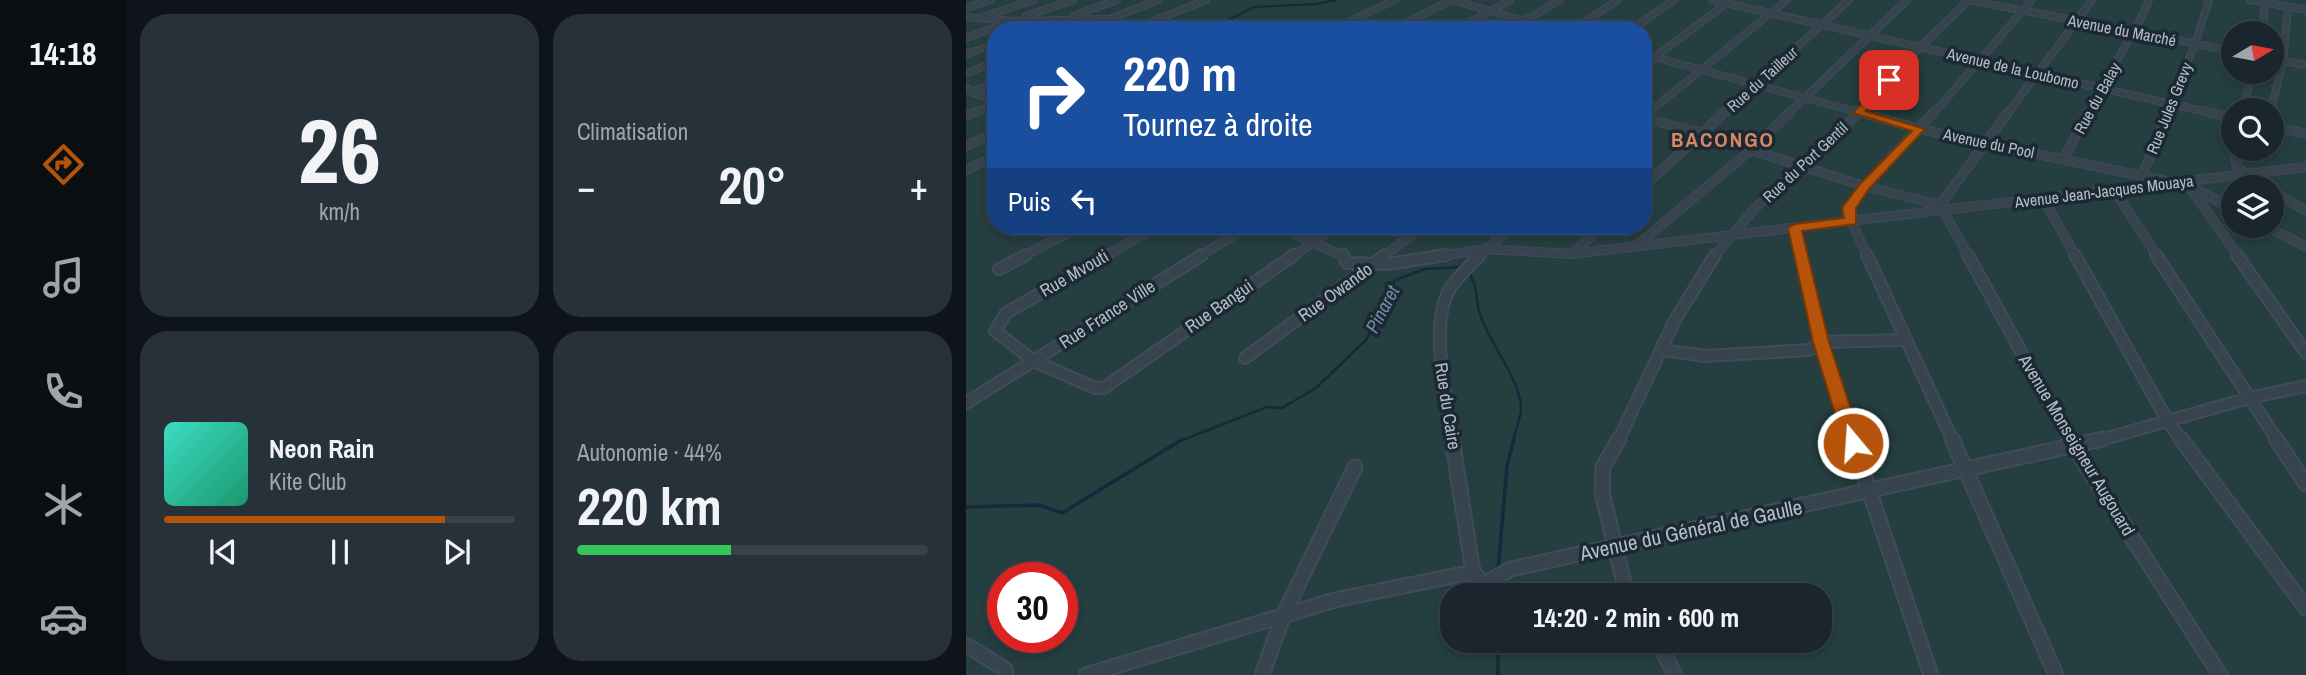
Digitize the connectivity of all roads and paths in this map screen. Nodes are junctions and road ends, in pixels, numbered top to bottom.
1 (992, 0) edge
2 (1033, 0) edge
3 (1073, 0) edge
4 (1117, 0) edge
5 (1159, 0) edge
6 (1206, 0) edge
7 (1395, 0) edge
8 (1452, 0) edge
9 (1510, 0) edge
10 (1560, 0) edge
11 (1618, 0) edge
12 (1674, 0) edge
13 (1712, 0) edge
14 (1787, 0) edge
15 (1849, 0) edge
16 (1907, 0) edge
17 (1969, 0) edge
18 (2032, 0) edge
19 (2092, 0) edge
20 (2149, 0) edge
21 (2209, 0) edge
22 (2250, 0) edge
23 (2296, 0) edge
24 (1727, 1) edge
25 (2265, 1) edge
26 (2288, 7) junction
27 (966, 8) edge
28 (2304, 9) edge
29 (1490, 10) junction
30 (2024, 10) junction
31 (1771, 12) junction
32 (966, 17) edge
33 (1066, 18) junction
34 (979, 19) junction
35 (1106, 19) junction
36 (1013, 21) junction
37 (1058, 21) edge
38 (1101, 21) edge
39 (1153, 21) edge
40 (1350, 21) edge
41 (1409, 21) edge
42 (1471, 21) edge
43 (1525, 21) joint
44 (1586, 21) edge
45 (1644, 21) edge
46 (2077, 21) junction
47 (2264, 21) edge
48 (966, 23) edge
49 (1824, 24) junction
50 (987, 30) edge
51 (966, 31) edge
52 (2136, 32) junction
53 (977, 34) junction
54 (1870, 34) junction
55 (966, 38) edge
56 (987, 38) edge
57 (2195, 44) junction
58 (987, 45) edge
59 (1921, 46) junction
60 (2221, 49) edge
61 (2284, 50) edge
62 (966, 54) edge
63 (1652, 56) edge
64 (1655, 57) junction
65 (1652, 59) edge
66 (1982, 59) junction
67 (2284, 61) edge
68 (987, 65) edge
69 (2306, 65) edge
70 (1705, 69) junction
71 (2037, 72) junction
72 (966, 73) edge
73 (1758, 84) junction
74 (987, 85) edge
75 (2101, 86) junction
76 (968, 91) edge
77 (987, 98) edge
78 (1807, 98) junction
79 (2170, 102) junction
80 (987, 106) edge
81 (1652, 110) edge
82 (1859, 113) junction
83 (2221, 113) edge
84 (966, 116) edge
85 (1652, 119) edge
86 (2284, 128) edge
87 (1920, 129) junction
88 (1703, 133) junction
89 (2306, 133) edge
90 (987, 137) edge
91 (1985, 142) junction
92 (966, 146) edge
93 (1751, 150) junction
94 (2064, 159) junction
95 (987, 160) edge
96 (2232, 161) edge
97 (1798, 165) junction
98 (2306, 167) edge
99 (966, 170) edge
100 (2243, 174) junction
101 (2142, 176) junction
102 (1652, 179) edge
103 (2182, 184) junction
104 (1864, 186) junction
105 (2114, 190) junction
106 (2043, 198) junction
107 (2284, 198) edge
108 (2221, 203) edge
109 (1942, 208) junction
110 (2306, 211) edge
111 (1851, 221) junction
112 (1795, 228) junction
113 (1652, 232) edge
114 (1064, 235) edge
115 (1141, 235) edge
116 (1234, 235) edge
117 (1302, 235) edge
118 (1322, 235) edge
119 (1412, 235) edge
120 (1502, 235) edge
121 (1592, 235) edge
122 (1649, 235) edge
123 (1730, 235) junction
124 (2284, 235) edge
125 (1314, 240) junction
126 (2306, 247) edge
127 (1633, 248) junction
128 (1485, 249) junction
129 (1572, 254) junction
130 (1378, 261) junction
131 (999, 269) dead end
132 (1905, 340) junction
133 (1821, 342) junction
134 (1663, 344) junction
135 (2306, 353) edge
136 (1245, 358) dead end
137 (1034, 361) junction
138 (2306, 386) edge
139 (2249, 398) junction
140 (966, 403) edge
141 (2167, 420) junction
142 (2074, 447) junction
143 (1355, 467) dead end
144 (1967, 471) junction
145 (2306, 484) edge
146 (1869, 492) junction
147 (1615, 546) junction
148 (1473, 572) junction
149 (1624, 583) edge
150 (2306, 608) edge
151 (1284, 614) junction
152 (966, 645) edge
153 (1664, 653) edge
154 (1006, 675) edge
155 (1086, 675) edge
156 (1262, 675) edge
157 (1675, 675) edge
158 (1931, 675) edge
159 (2056, 675) edge
160 (2220, 675) edge

1 - 27 street
2 - 34 street
3 - 36 street
4 - 33 street
5 - 35 street
6 - 39 street
7 - 40 street
8 - 29 street
8 - 41 street
9 - 29 street
10 - 43 street
11 - 44 street
12 - 45 street
13 - 24 street, Avenue de la Loubomo
14 - 31 street
15 - 49 street, Rue du Tailleur
16 - 54 street
17 - 30 street, Avenue du Marché
17 - 59 street, Rue du Port Gentil
18 - 30 street
19 - 46 street
20 - 52 street, Rue du Balay
21 - 57 street, Rue Jules Grevy
22 - 25 street
23 - 28 street
24 - 31 street, Avenue de la Loubomo
24 - 64 street
25 - 26 street
25 - 47 street
26 - 28 street
26 - 61 street
29 - 42 street
29 - 43 street
30 - 46 street, Avenue du Marché
30 - 66 street
31 - 49 street, Avenue de la Loubomo
31 - 70 street
32 - 34 street
33 - 35 street
33 - 36 street
33 - 37 street
34 - 36 street
34 - 48 street
35 - 38 street
46 - 52 street, Avenue du Marché
46 - 71 street
49 - 54 street, Avenue de la Loubomo
49 - 73 street, Rue du Tailleur
50 - 53 street
51 - 53 street
52 - 57 street, Avenue du Marché
52 - 75 street, Rue du Balay
53 - 55 street
53 - 56 street
54 - 59 street, Avenue de la Loubomo
54 - 78 street
57 - 60 street, Avenue du Marché
57 - 79 street, Rue Jules Grevy
58 - 62 street
59 - 66 street, Avenue de la Loubomo
59 - 82 street, Rue du Port Gentil
63 - 64 street, Avenue du Pool
64 - 65 street
64 - 70 street, Avenue du Pool
66 - 71 street, Avenue de la Loubomo
66 - 87 street
67 - 69 street
68 - 72 street
70 - 73 street, Avenue du Pool
70 - 81 street
71 - 75 street, Avenue de la Loubomo
71 - 91 street
73 - 78 street, Avenue du Pool
73 - 88 street, Rue du Tailleur
74 - 76 street
75 - 79 street, Avenue de la Loubomo
75 - 94 street, Rue du Balay
76 - 77 street
78 - 82 street, Avenue du Pool
78 - 93 street
79 - 83 street, Avenue de la Loubomo
79 - 101 street, Rue Jules Grevy
80 - 84 street
82 - 87 street, Avenue du Pool
82 - 97 street, Rue du Port Gentil
85 - 88 street
86 - 89 street
87 - 91 street, Avenue du Pool
87 - 104 street
88 - 102 street, Rue du Tailleur
90 - 92 street
91 - 94 street, Avenue du Pool
91 - 109 street
93 - 97 street
93 - 113 street
94 - 101 street, Avenue du Pool
95 - 99 street
96 - 100 street
97 - 104 street
97 - 123 street, Rue du Port Gentil
98 - 100 street, Avenue Jean-Jacques Mouaya
100 - 103 street, Avenue Jean-Jacques Mouaya
101 - 103 street, Avenue du Pool
103 - 105 street, Avenue Jean-Jacques Mouaya
103 - 108 street
103 - 135 street
104 - 109 street
104 - 111 street
105 - 106 street, Avenue Jean-Jacques Mouaya
105 - 139 street
106 - 109 street, Avenue Jean-Jacques Mouaya
106 - 141 street
107 - 110 street
109 - 111 street, Avenue Jean-Jacques Mouaya
109 - 142 street, Avenue Monseigneur Augouard
111 - 112 street, Avenue Jean-Jacques Mouaya
111 - 132 street
112 - 123 street, Avenue Jean-Jacques Mouaya
112 - 133 street
114 - 131 street
115 - 137 street, Rue Mvouti
116 - 137 street, Rue France Ville
117 - 125 street, Avenue Jean-Jacques Mouaya
118 - 125 street, Rue Bangui
119 - 130 street, Rue Owando
120 - 128 street, Rue du Caire
121 - 129 street
122 - 127 street
123 - 127 street, Avenue Jean-Jacques Mouaya
123 - 134 street, Rue du Port Gentil
124 - 126 street
125 - 130 street, Avenue Jean-Jacques Mouaya
125 - 137 street, Rue Bangui
127 - 129 street, Avenue Jean-Jacques Mouaya
128 - 129 street, Avenue Jean-Jacques Mouaya
128 - 130 street, Avenue Jean-Jacques Mouaya
128 - 148 street, Rue du Caire
130 - 136 street, Rue Owando
132 - 133 street
132 - 144 street
133 - 134 street
133 - 146 street
134 - 147 street, Rue du Port Gentil
137 - 140 street, Rue France Ville
138 - 139 street, Avenue du Général de Gaulle
139 - 141 street, Avenue du Général de Gaulle
139 - 145 street
141 - 142 street, Avenue du Général de Gaulle
141 - 150 street
142 - 144 street, Avenue du Général de Gaulle
142 - 160 street, Avenue Monseigneur Augouard
143 - 151 street
144 - 146 street, Avenue du Général de Gaulle
144 - 159 street
146 - 147 street, Avenue du Général de Gaulle
146 - 158 street
147 - 148 street, Avenue du Général de Gaulle
147 - 149 street, Rue du Port Gentil
148 - 151 street
151 - 155 street
151 - 156 street
152 - 154 street
153 - 157 street

